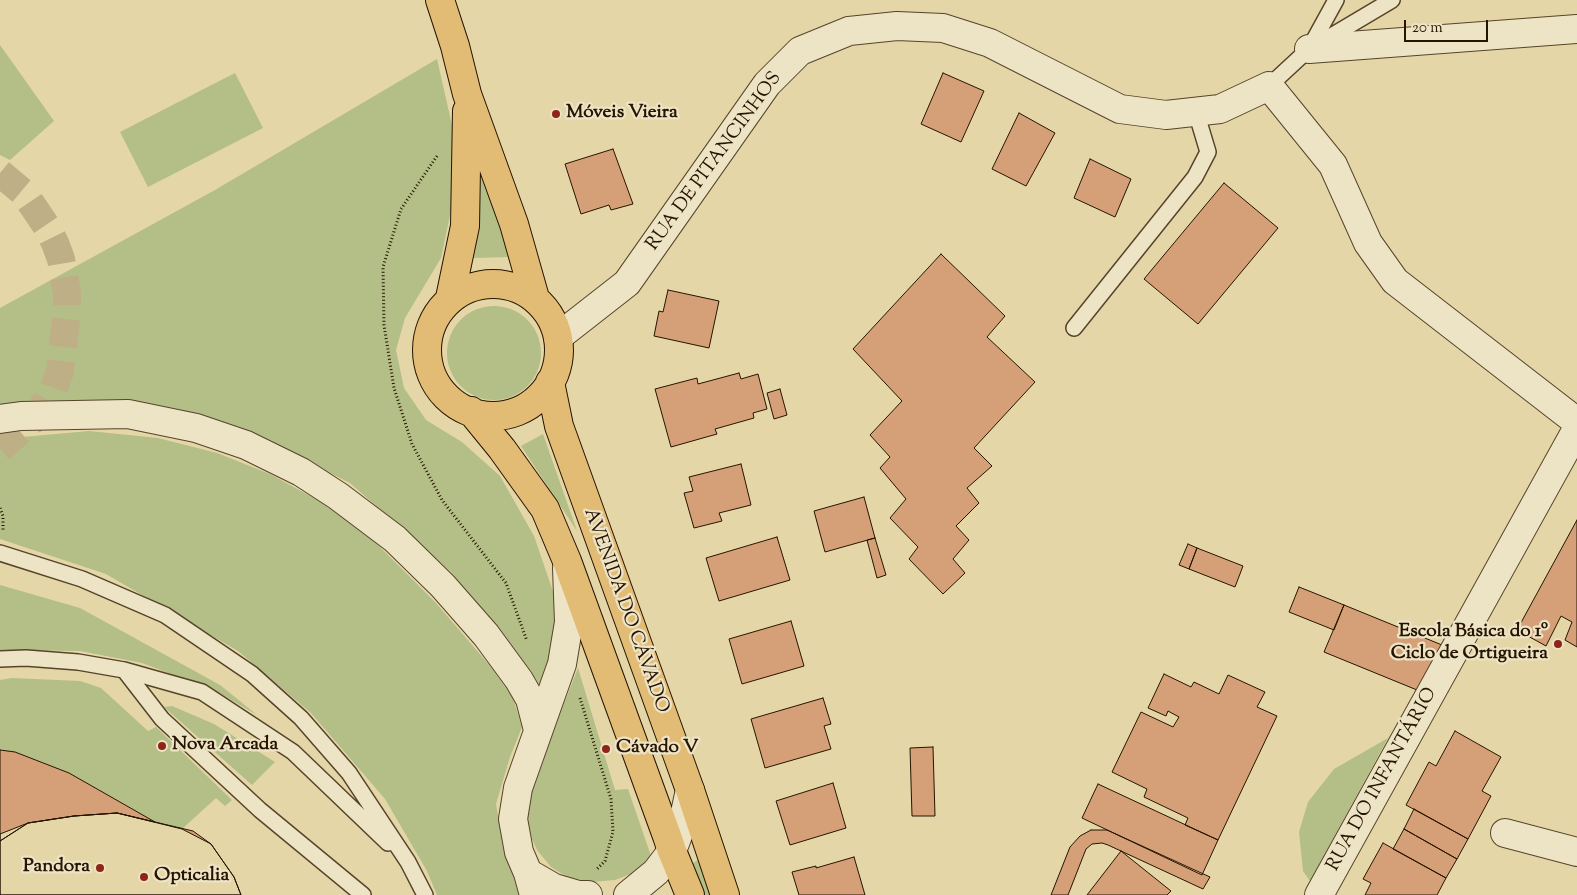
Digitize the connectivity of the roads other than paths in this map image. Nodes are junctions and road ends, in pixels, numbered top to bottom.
1 (440, 0) edge
2 (1336, 0) edge
3 (1392, 0) edge
4 (1577, 29) edge
5 (1309, 49) junction
6 (1269, 86) junction
7 (467, 94) junction
8 (1196, 112) junction
9 (450, 298) junction
10 (535, 298) junction
11 (1074, 328) dead end
12 (558, 337) junction
13 (550, 382) junction
14 (471, 411) junction
15 (0, 419) edge
16 (1577, 422) edge
17 (1577, 429) edge
18 (1, 546) edge
19 (567, 561) junction
20 (0, 659) edge
21 (124, 670) junction
22 (538, 730) junction
23 (690, 790) junction
24 (1505, 833) dead end
25 (672, 851) junction
26 (1577, 852) edge
27 (408, 862) junction
28 (531, 884) edge
29 (590, 885) edge
30 (363, 895) edge
31 (425, 895) edge
32 (628, 895) edge
33 (690, 895) edge
34 (725, 895) edge
35 (1319, 895) edge

1 - 7 main road, AVENIDA DO CÁVADO
2 - 5 lane, RUA DE PITANCINHOS
3 - 5 lane
4 - 5 street
5 - 6 lane, RUA DE PITANCINHOS
6 - 8 street, RUA DE PITANCINHOS
6 - 16 street
7 - 9 main road, AVENIDA DO CÁVADO
7 - 10 main road, AVENIDA DO CÁVADO
8 - 11 lane
8 - 12 street, RUA DE PITANCINHOS
9 - 10 main road, AVENIDA DO CÁVADO
9 - 14 main road, AVENIDA DO CÁVADO
10 - 12 main road, AVENIDA DO CÁVADO
12 - 13 main road, AVENIDA DO CÁVADO
13 - 14 main road, AVENIDA DO CÁVADO
13 - 23 main road, AVENIDA DO CÁVADO
14 - 19 main road, AVENIDA DO CÁVADO
15 - 22 street
17 - 35 street, RUA DO INFANTÁRIO
18 - 27 lane
19 - 22 street
19 - 25 main road, AVENIDA DO CÁVADO
20 - 21 lane
21 - 27 lane
21 - 30 lane
22 - 28 street
23 - 25 street
23 - 34 main road, AVENIDA DO CÁVADO
24 - 26 street
25 - 32 street
25 - 33 main road, AVENIDA DO CÁVADO
27 - 31 lane
28 - 29 street

